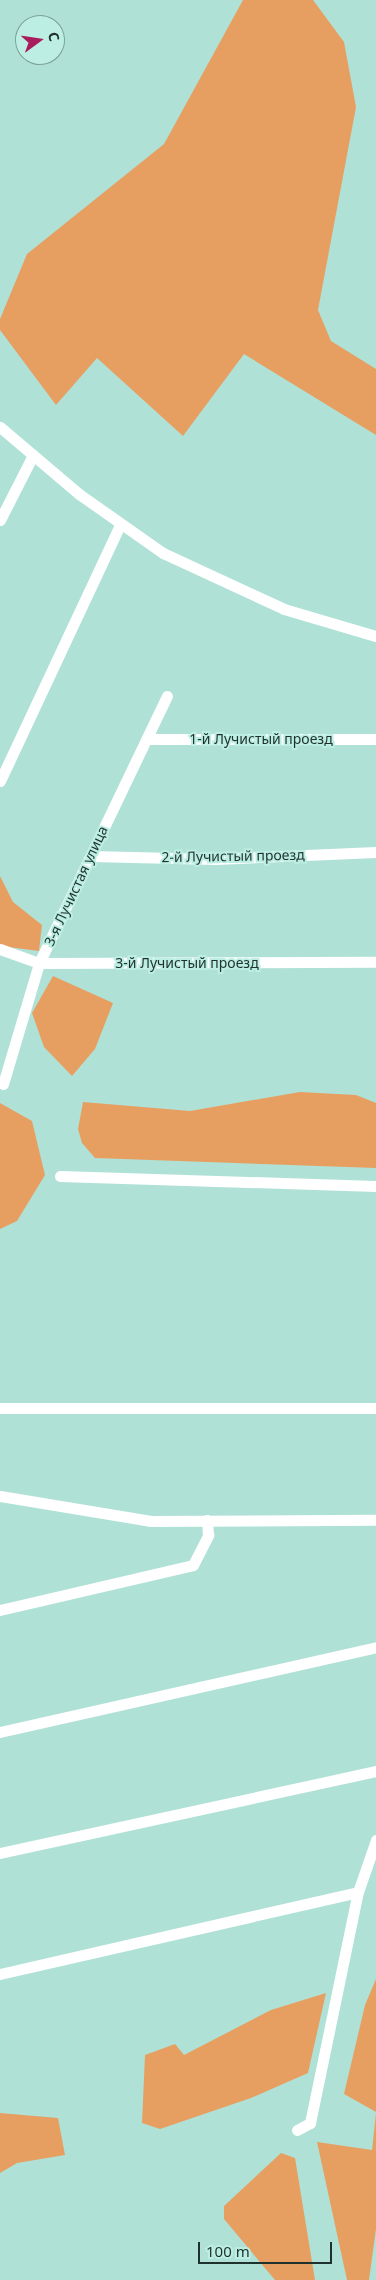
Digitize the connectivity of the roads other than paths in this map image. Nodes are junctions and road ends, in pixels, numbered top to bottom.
1 (0, 427) edge
2 (33, 455) junction
3 (0, 520) edge
4 (120, 525) junction
5 (376, 636) edge
6 (167, 696) dead end
7 (147, 739) junction
8 (376, 739) edge
9 (0, 781) edge
10 (376, 852) edge
11 (90, 856) junction
12 (0, 949) edge
13 (376, 962) edge
14 (39, 963) junction
15 (3, 1084) dead end
16 (60, 1176) dead end
17 (376, 1186) edge
18 (0, 1408) edge
19 (376, 1408) edge
20 (0, 1496) edge
21 (207, 1520) junction
22 (376, 1520) edge
23 (0, 1610) edge
24 (376, 1647) edge
25 (0, 1732) edge
26 (376, 1771) edge
27 (376, 1840) edge
28 (0, 1853) edge
29 (358, 1892) junction
30 (0, 1974) edge
31 (297, 2130) dead end

1 - 2 street
2 - 3 street
2 - 4 street
4 - 5 street
4 - 9 street
6 - 7 street, 3-я Лучистая улица
7 - 8 street, 1-й Лучистый проезд
7 - 11 street, 3-я Лучистая улица
10 - 11 street, 2-й Лучистый проезд
11 - 14 street, 3-я Лучистая улица
12 - 14 street, 3-й Лучистый проезд
13 - 14 street, 3-й Лучистый проезд
14 - 15 street, 3-я Лучистая улица
16 - 17 street
18 - 19 street
20 - 21 street
21 - 22 street
21 - 23 street
24 - 25 street
26 - 28 street
27 - 29 street
29 - 30 street
29 - 31 street

